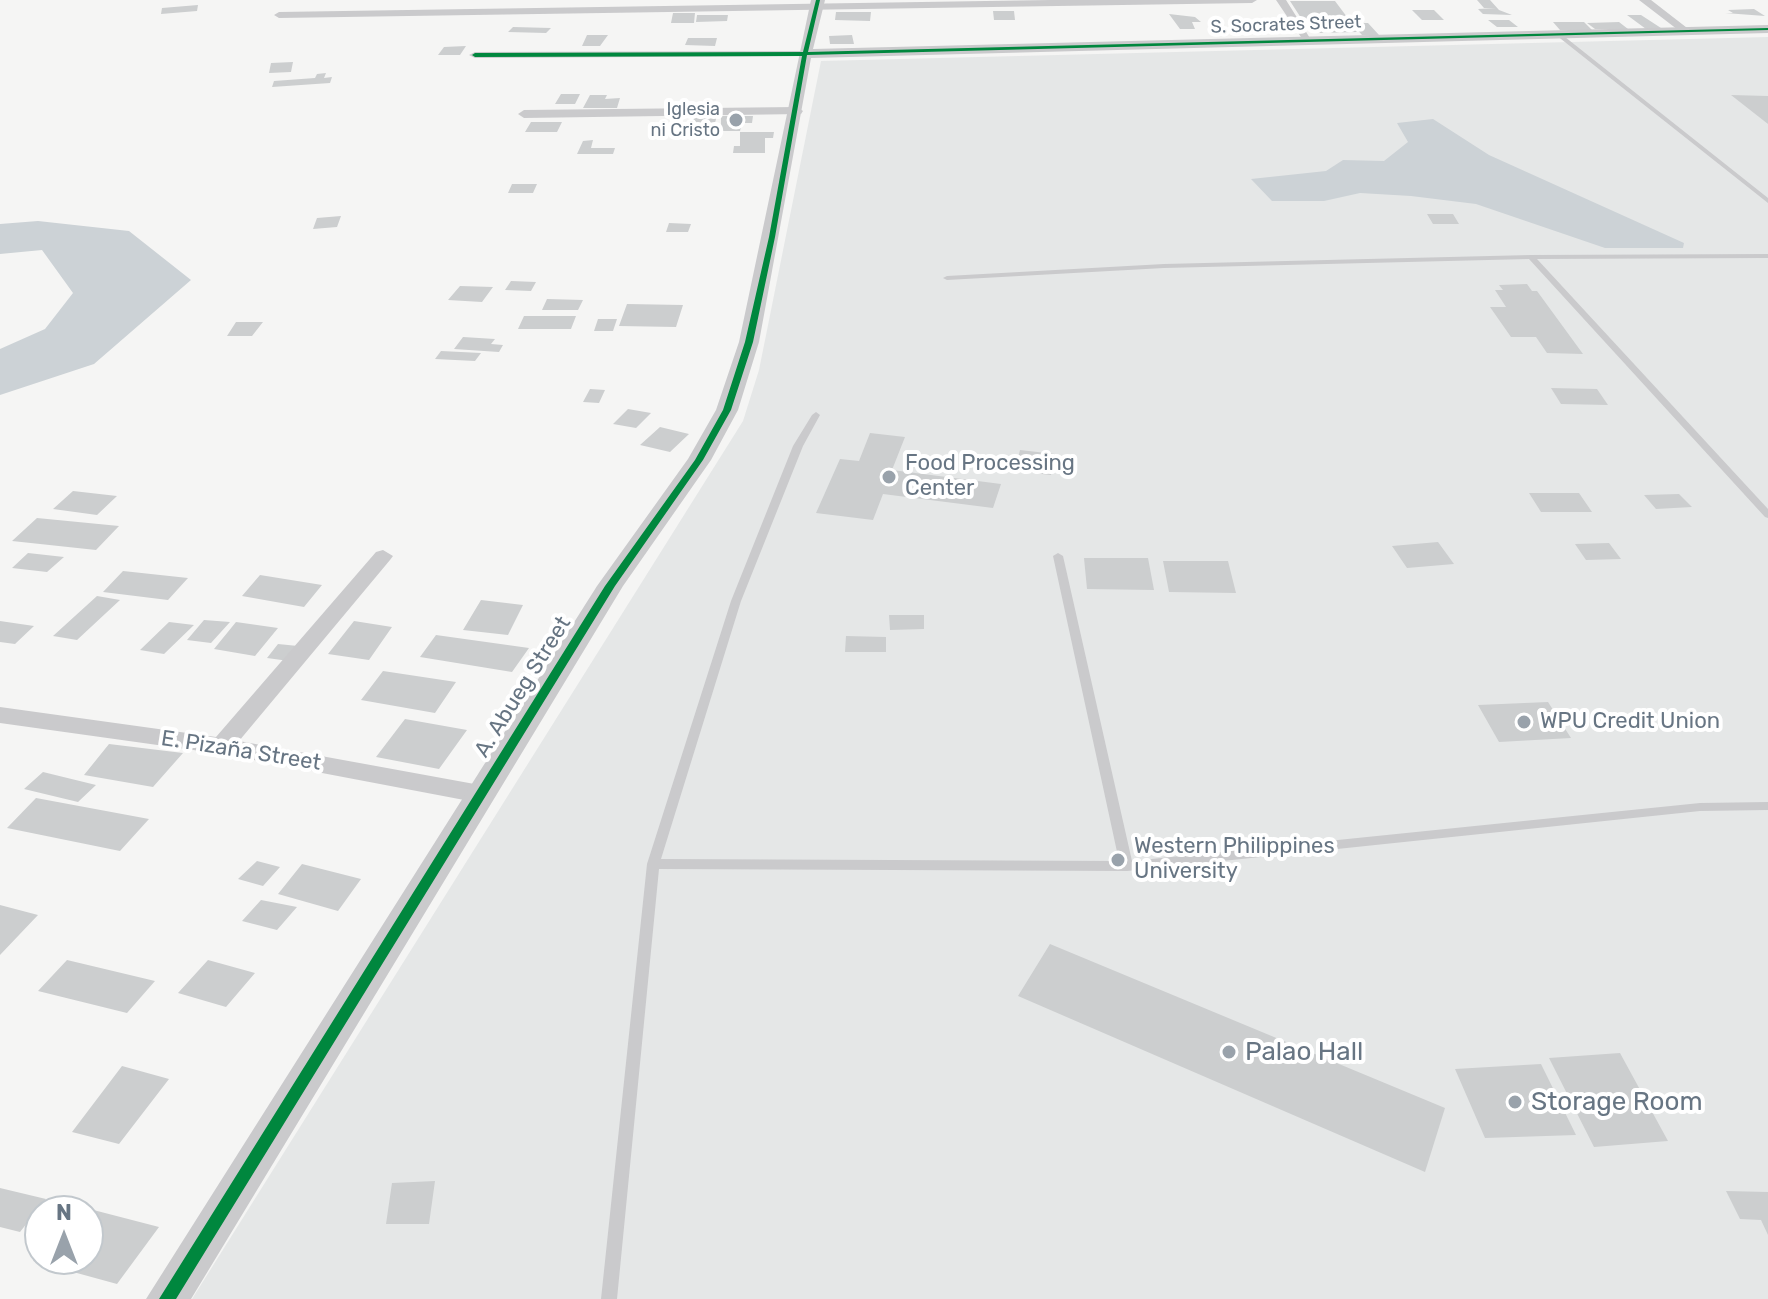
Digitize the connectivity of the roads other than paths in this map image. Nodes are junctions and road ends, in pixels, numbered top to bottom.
1 (1252, 0) edge
2 (1281, 0) edge
3 (1644, 0) edge
4 (1034, 2) edge
5 (817, 4) edge
6 (279, 15) dead end
7 (1768, 29) edge
8 (1686, 31) junction
9 (1558, 34) junction
10 (1309, 41) junction
11 (805, 54) junction
12 (475, 55) dead end
13 (797, 111) junction
14 (524, 114) dead end
15 (1768, 201) edge
16 (1768, 256) edge
17 (1531, 257) junction
18 (947, 278) dead end
19 (816, 415) dead end
20 (1768, 515) edge
21 (383, 556) dead end
22 (1058, 556) dead end
23 (0, 715) edge
24 (222, 746) junction
25 (480, 794) junction
26 (1768, 806) edge
27 (653, 864) junction
28 (1127, 866) junction
29 (167, 1299) edge
30 (609, 1299) edge

1 - 4 street
2 - 10 street
3 - 8 street
4 - 5 street
5 - 6 street
5 - 11 street, A. Abueg Street
7 - 8 street, S. Socrates Street
8 - 9 street, S. Socrates Street
9 - 10 street, S. Socrates Street
9 - 15 lane
10 - 11 street, S. Socrates Street
11 - 12 street
11 - 13 street, A. Abueg Street
13 - 14 street
13 - 25 street, A. Abueg Street
16 - 17 lane
17 - 18 lane
17 - 20 lane
19 - 27 lane
21 - 24 street
22 - 28 lane
23 - 24 street, E. Pizaña Street
24 - 25 street, E. Pizaña Street
25 - 29 street, A. Abueg Street
26 - 28 lane
27 - 28 lane
27 - 30 lane

